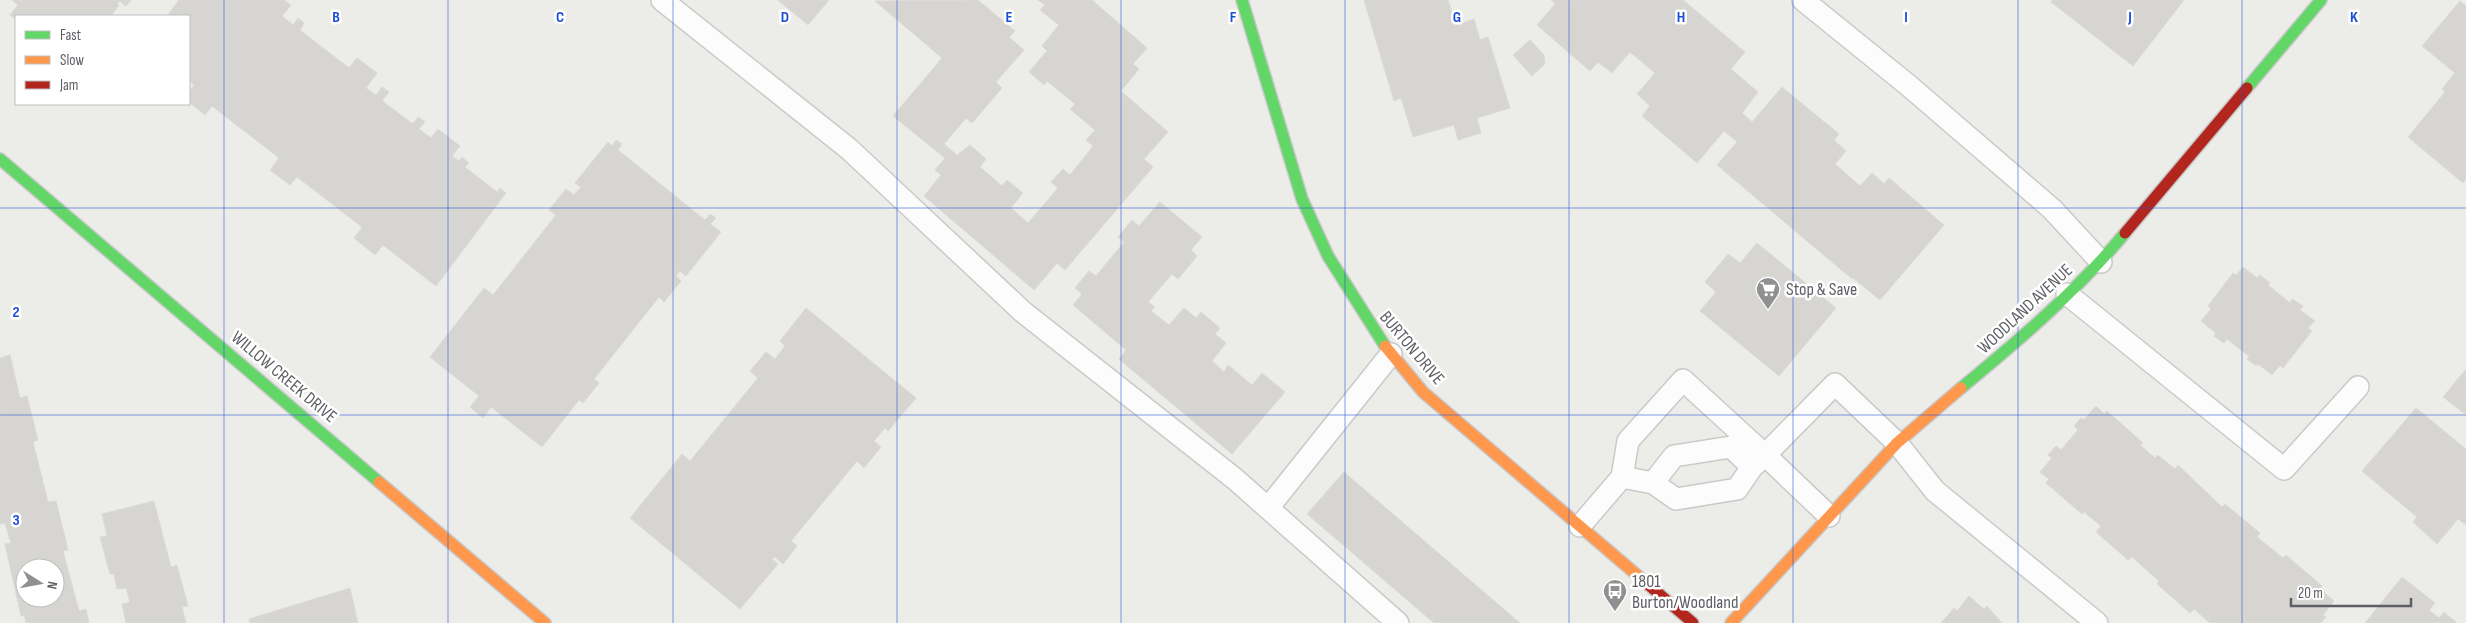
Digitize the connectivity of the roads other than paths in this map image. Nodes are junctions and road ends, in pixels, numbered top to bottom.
1 (662, 0) edge
2 (1242, 0) edge
3 (1803, 0) edge
4 (2321, 0) edge
5 (0, 159) edge
6 (2101, 262) junction
7 (2067, 294) junction
8 (1391, 354) junction
9 (2358, 388) dead end
10 (1897, 443) junction
11 (1758, 461) junction
12 (1622, 477) junction
13 (1653, 483) junction
14 (1268, 508) junction
15 (1829, 516) junction
16 (1580, 526) junction
17 (545, 623) edge
18 (1398, 623) edge
19 (1693, 623) edge
20 (1731, 623) edge
21 (2097, 623) edge

1 - 14 lane
2 - 8 street, BURTON DRIVE
3 - 6 lane
4 - 6 street, WOODLAND AVENUE
5 - 17 street, WILLOW CREEK DRIVE
6 - 7 street, WOODLAND AVENUE
7 - 9 lane
7 - 10 street, WOODLAND AVENUE
8 - 14 lane
8 - 16 street, BURTON DRIVE
10 - 11 lane
10 - 15 street, WOODLAND AVENUE
10 - 21 lane
11 - 12 lane
11 - 13 lane
11 - 13 lane
11 - 15 lane
12 - 13 lane
12 - 16 lane
14 - 18 lane
15 - 20 street, WOODLAND AVENUE
16 - 19 street, BURTON DRIVE

